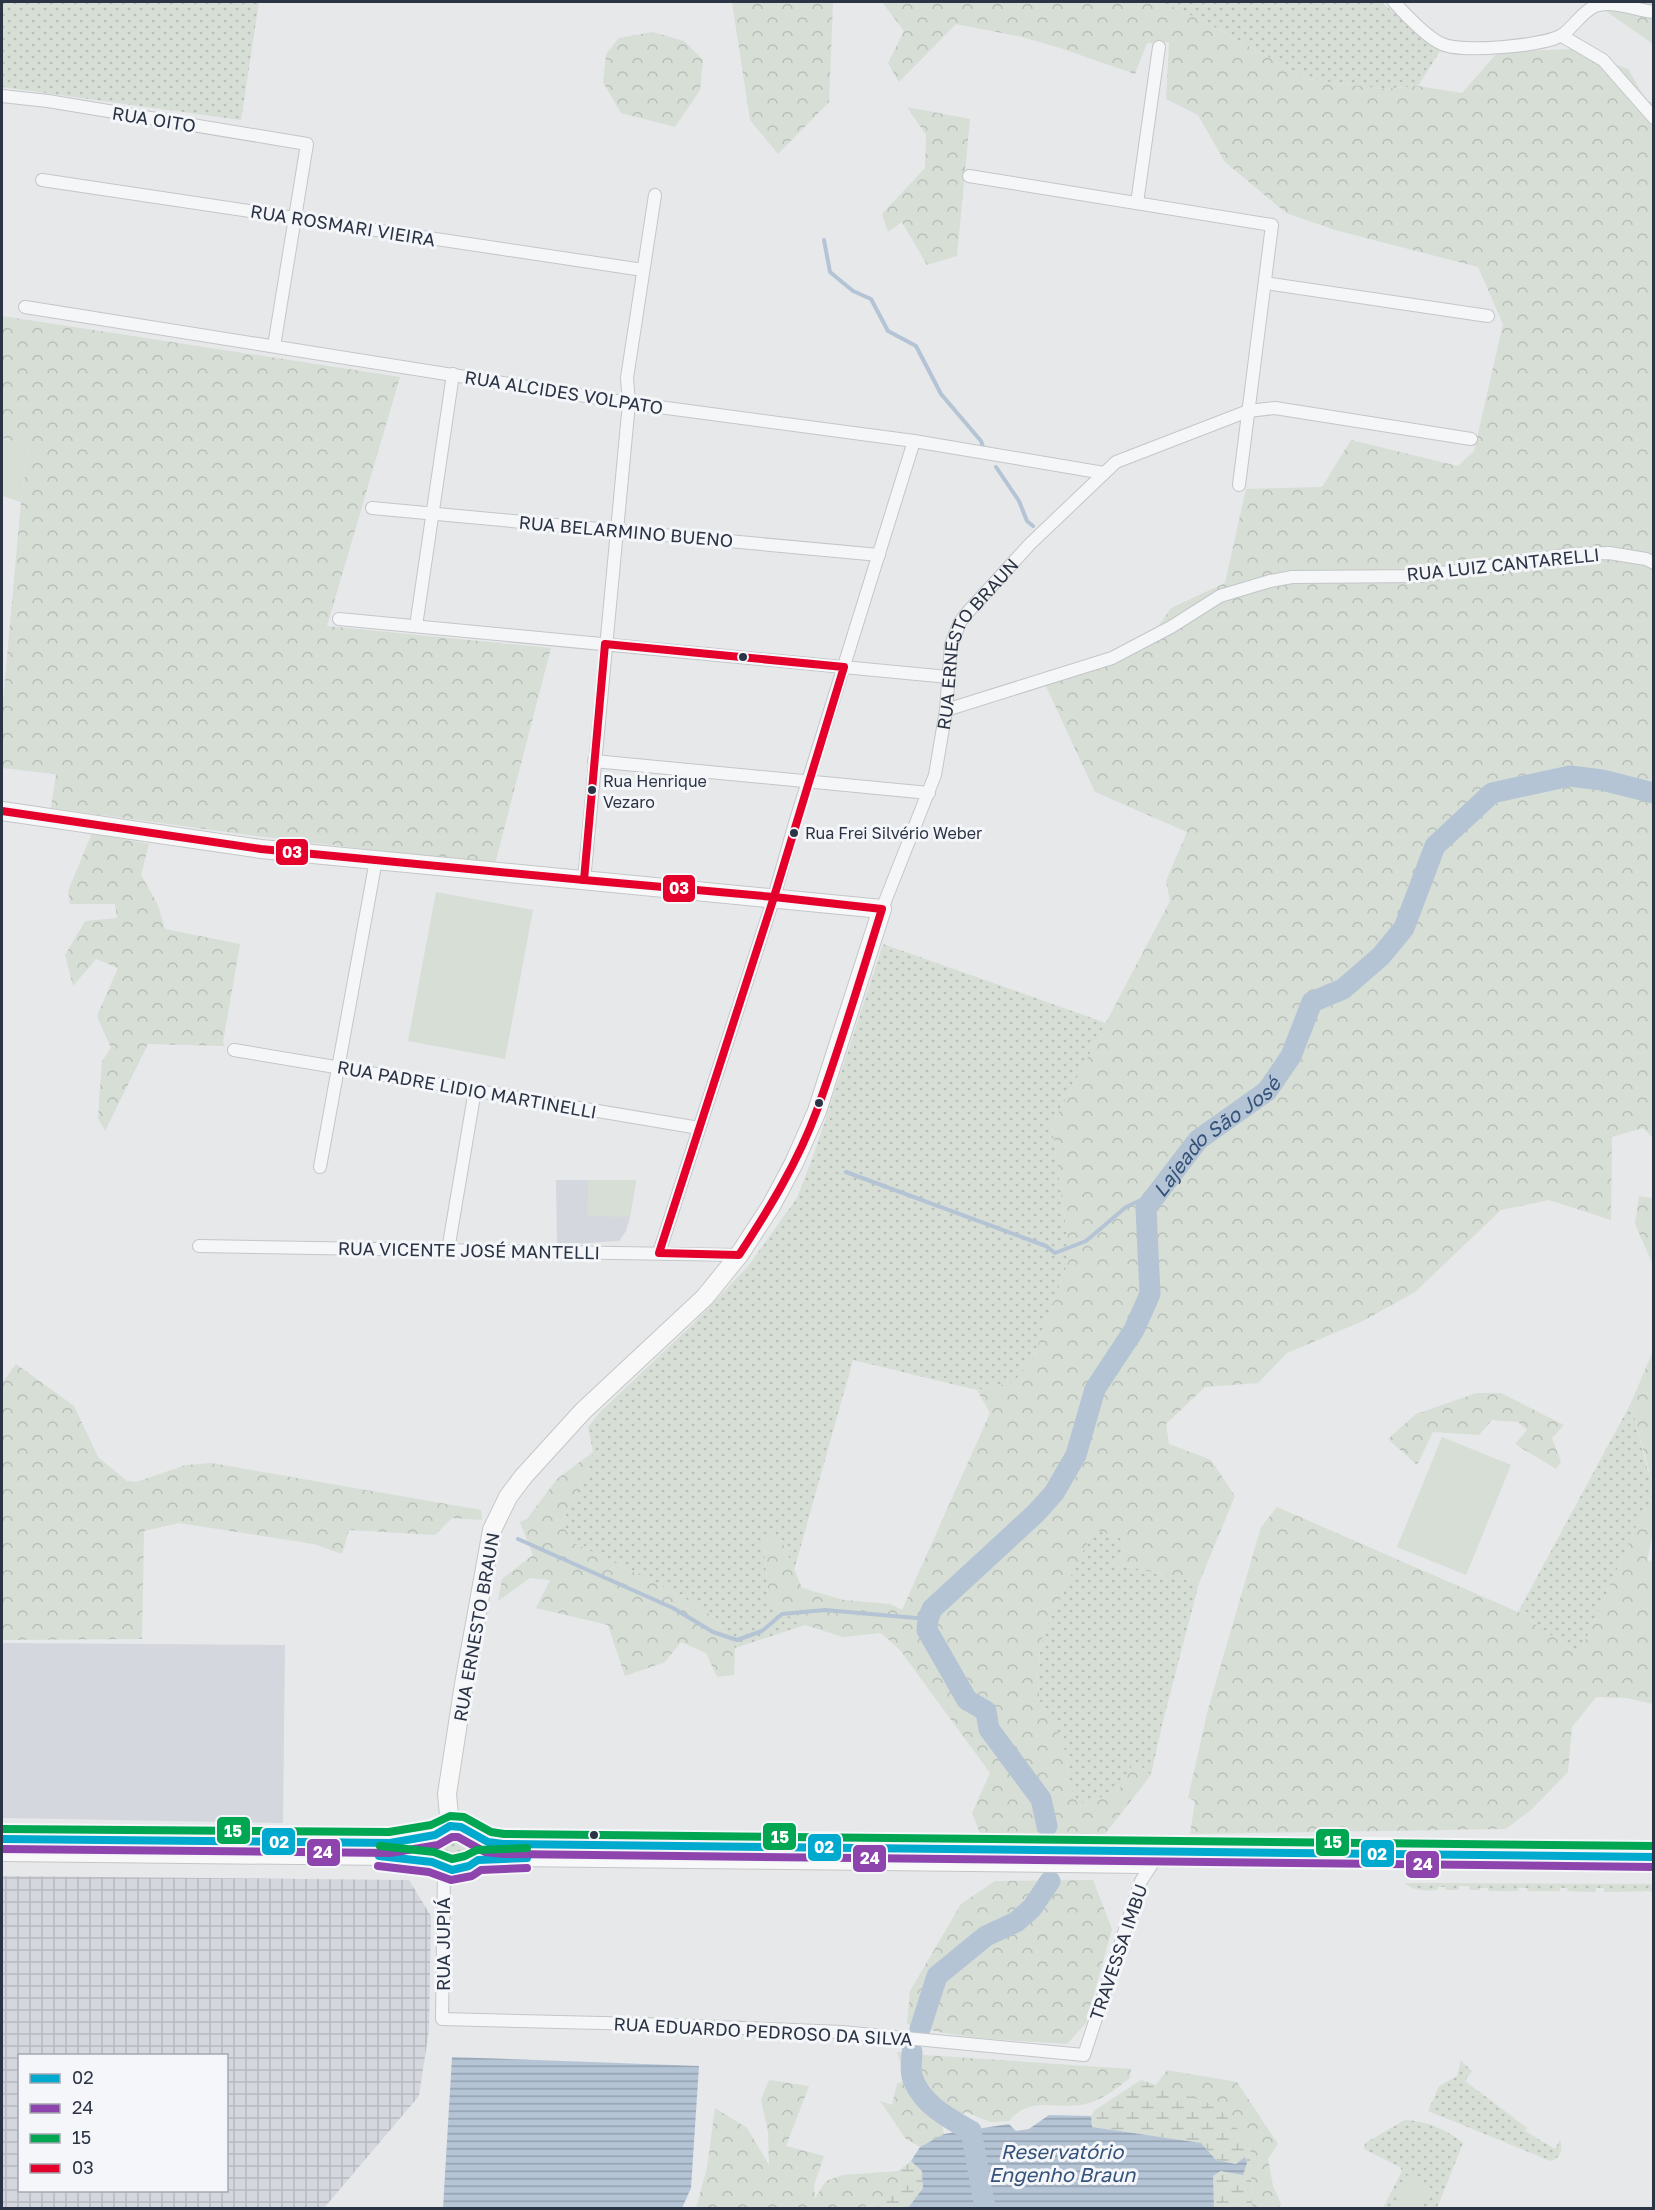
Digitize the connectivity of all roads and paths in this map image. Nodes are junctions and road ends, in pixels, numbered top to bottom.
1 (1394, 2) edge
2 (1653, 12) edge
3 (1562, 36) junction
4 (1159, 47) dead end
5 (2, 96) edge
6 (1653, 118) edge
7 (969, 176) dead end
8 (42, 180) dead end
9 (656, 195) dead end
10 (1137, 204) junction
11 (295, 218) junction
12 (644, 270) junction
13 (1265, 283) junction
14 (25, 307) dead end
15 (1488, 316) dead end
16 (274, 346) junction
17 (453, 374) junction
18 (629, 403) junction
19 (1248, 411) junction
20 (1471, 439) dead end
21 (914, 441) junction
22 (1104, 474) junction
23 (1239, 485) dead end
24 (372, 508) dead end
25 (432, 514) junction
26 (616, 531) junction
27 (879, 555) junction
28 (1653, 563) edge
29 (339, 619) dead end
30 (416, 626) junction
31 (605, 644) junction
32 (844, 667) junction
33 (948, 677) junction
34 (946, 710) junction
35 (594, 761) junction
36 (808, 781) junction
37 (929, 793) junction
38 (2, 811) edge
39 (376, 860) junction
40 (584, 881) junction
41 (774, 897) junction
42 (882, 909) junction
43 (234, 1050) dead end
44 (338, 1067) junction
45 (475, 1090) junction
46 (699, 1128) junction
47 (320, 1167) dead end
48 (200, 1246) dead end
49 (448, 1250) junction
50 (659, 1254) junction
51 (739, 1255) junction
52 (443, 1830) junction
53 (476, 1836) junction
54 (2, 1839) edge
55 (2, 1852) edge
56 (1653, 1857) edge
57 (1156, 1858) junction
58 (478, 1860) junction
59 (438, 1865) junction
60 (1653, 1868) edge
61 (442, 2019) joint
62 (1084, 2055) joint

1 - 3 street
2 - 3 street
3 - 6 street
4 - 10 street
5 - 11 street, RUA OITO
7 - 10 street
8 - 11 street, RUA ROSMARI VIEIRA
9 - 12 street
10 - 13 street
11 - 12 street, RUA ROSMARI VIEIRA
11 - 16 street
12 - 18 street
13 - 15 street
13 - 19 street
14 - 16 street, RUA ALCIDES VOLPATO
16 - 17 street, RUA ALCIDES VOLPATO
17 - 18 street, RUA ALCIDES VOLPATO
17 - 25 street
18 - 21 street, RUA ALCIDES VOLPATO
18 - 26 street
19 - 20 street, RUA ERNESTO BRAUN
19 - 22 street, RUA ERNESTO BRAUN
19 - 23 street
21 - 22 street, RUA ALCIDES VOLPATO
21 - 27 street
22 - 33 street, RUA ERNESTO BRAUN
24 - 25 street, RUA BELARMINO BUENO
25 - 26 street, RUA BELARMINO BUENO
25 - 30 street
26 - 27 street, RUA BELARMINO BUENO
26 - 31 street
27 - 32 street
28 - 34 street, RUA LUIZ CANTARELLI
29 - 30 street
30 - 31 street
31 - 32 street
31 - 35 street
32 - 33 street
32 - 36 street
33 - 34 street, RUA ERNESTO BRAUN
34 - 37 street, RUA ERNESTO BRAUN
35 - 36 street
35 - 40 street
36 - 37 street
36 - 41 street
37 - 42 street, RUA ERNESTO BRAUN
38 - 39 main road
39 - 40 main road
39 - 44 street
40 - 41 main road
41 - 42 main road
41 - 46 street
42 - 51 main road, RUA ERNESTO BRAUN
43 - 44 street, RUA PADRE LIDIO MARTINELLI
44 - 45 street, RUA PADRE LIDIO MARTINELLI
44 - 47 street
45 - 46 street, RUA PADRE LIDIO MARTINELLI
45 - 49 street
46 - 50 street
48 - 49 street, RUA VICENTE JOSÉ MANTELLI
49 - 50 street, RUA VICENTE JOSÉ MANTELLI
50 - 51 street, RUA VICENTE JOSÉ MANTELLI
51 - 52 main road, RUA ERNESTO BRAUN
52 - 53 main road
52 - 54 main road
52 - 59 main road
53 - 57 main road
53 - 58 main road
55 - 59 main road
56 - 57 main road
57 - 58 main road
57 - 60 main road
57 - 62 street, TRAVESSA IMBU
58 - 59 main road
59 - 61 street, RUA JUPIÁ
61 - 62 street, RUA EDUARDO PEDROSO DA SILVA

